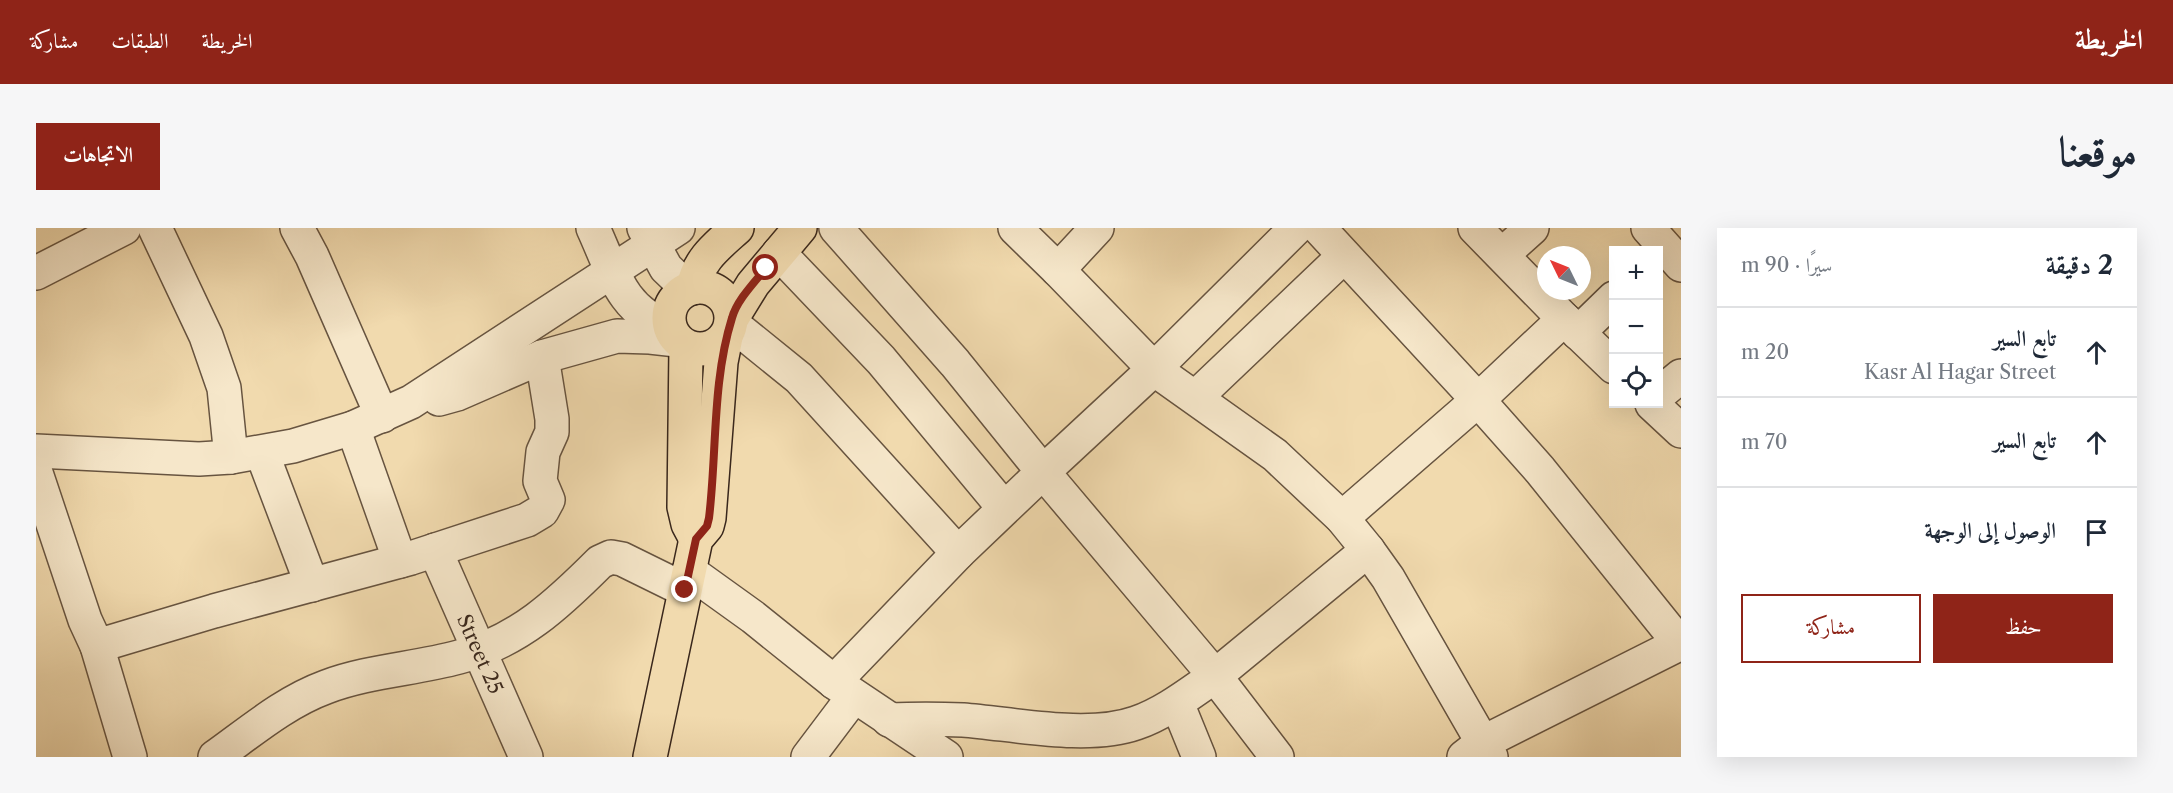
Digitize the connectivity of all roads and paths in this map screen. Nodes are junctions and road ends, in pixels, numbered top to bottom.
1 (124, 228) edge
2 (155, 228) edge
3 (297, 228) edge
4 (593, 228) edge
5 (736, 228) edge
6 (800, 228) edge
7 (836, 228) edge
8 (1015, 228) edge
9 (1097, 228) edge
10 (1296, 228) edge
11 (1319, 228) edge
12 (1475, 228) edge
13 (1532, 228) edge
14 (658, 234) edge
15 (779, 253) junction
16 (1502, 255) junction
17 (1344, 256) junction
18 (1058, 270) junction
19 (613, 271) junction
20 (36, 273) edge
21 (690, 288) junction
22 (1611, 300) edge
23 (730, 326) junction
24 (1571, 326) junction
25 (678, 338) junction
26 (542, 357) junction
27 (1609, 362) edge
28 (1154, 369) junction
29 (1681, 376) edge
30 (1663, 392) edge
31 (1196, 397) junction
32 (1478, 400) junction
33 (1656, 408) edge
34 (382, 415) junction
35 (1681, 431) edge
36 (36, 452) edge
37 (246, 455) junction
38 (1043, 472) junction
39 (36, 473) edge
40 (1004, 508) junction
41 (1342, 519) junction
42 (696, 539) junction
43 (435, 550) junction
44 (1368, 550) junction
45 (958, 553) junction
46 (400, 561) junction
47 (687, 580) junction
48 (312, 585) junction
49 (1681, 644) edge
50 (97, 646) junction
51 (479, 651) junction
52 (1215, 676) junction
53 (844, 689) junction
54 (1177, 703) junction
55 (890, 720) junction
56 (1479, 752) edge
57 (130, 757) edge
58 (215, 757) edge
59 (526, 757) edge
60 (650, 757) edge
61 (808, 757) edge
62 (946, 757) edge
63 (1199, 757) edge
64 (1277, 757) edge

1 - 20 street
2 - 37 street
3 - 34 street
4 - 19 street
5 - 21 main road
6 - 15 main road
7 - 38 street
8 - 18 street
9 - 18 street
10 - 28 street
11 - 17 street
12 - 16 street
13 - 16 street
14 - 19 street
14 - 21 street
15 - 23 main road
15 - 40 street
16 - 24 street
17 - 31 street
17 - 32 street
18 - 28 street
19 - 25 street
19 - 34 street
21 - 23 main road
21 - 25 main road
22 - 24 street
23 - 25 main road
23 - 42 main road
23 - 45 street
24 - 27 street
24 - 32 street
25 - 26 street
25 - 42 main road
26 - 34 street
26 - 43 street
28 - 31 street
28 - 38 street
29 - 30 street
31 - 41 street
32 - 41 street
32 - 49 street
33 - 35 street
34 - 37 street
34 - 46 street
36 - 37 street
37 - 48 street
38 - 40 street
38 - 52 street
39 - 50 street
40 - 45 street
41 - 44 street
42 - 47 main road
43 - 46 street
43 - 51 street, Street 25
44 - 52 street
44 - 56 street
45 - 53 street
46 - 48 street
47 - 51 street
47 - 53 street
47 - 60 main road
48 - 50 street
49 - 56 street
50 - 57 street
51 - 58 street
51 - 59 street, Street 25
52 - 54 street
52 - 64 street
53 - 55 street
53 - 61 street
54 - 55 street
54 - 63 street
55 - 62 street

